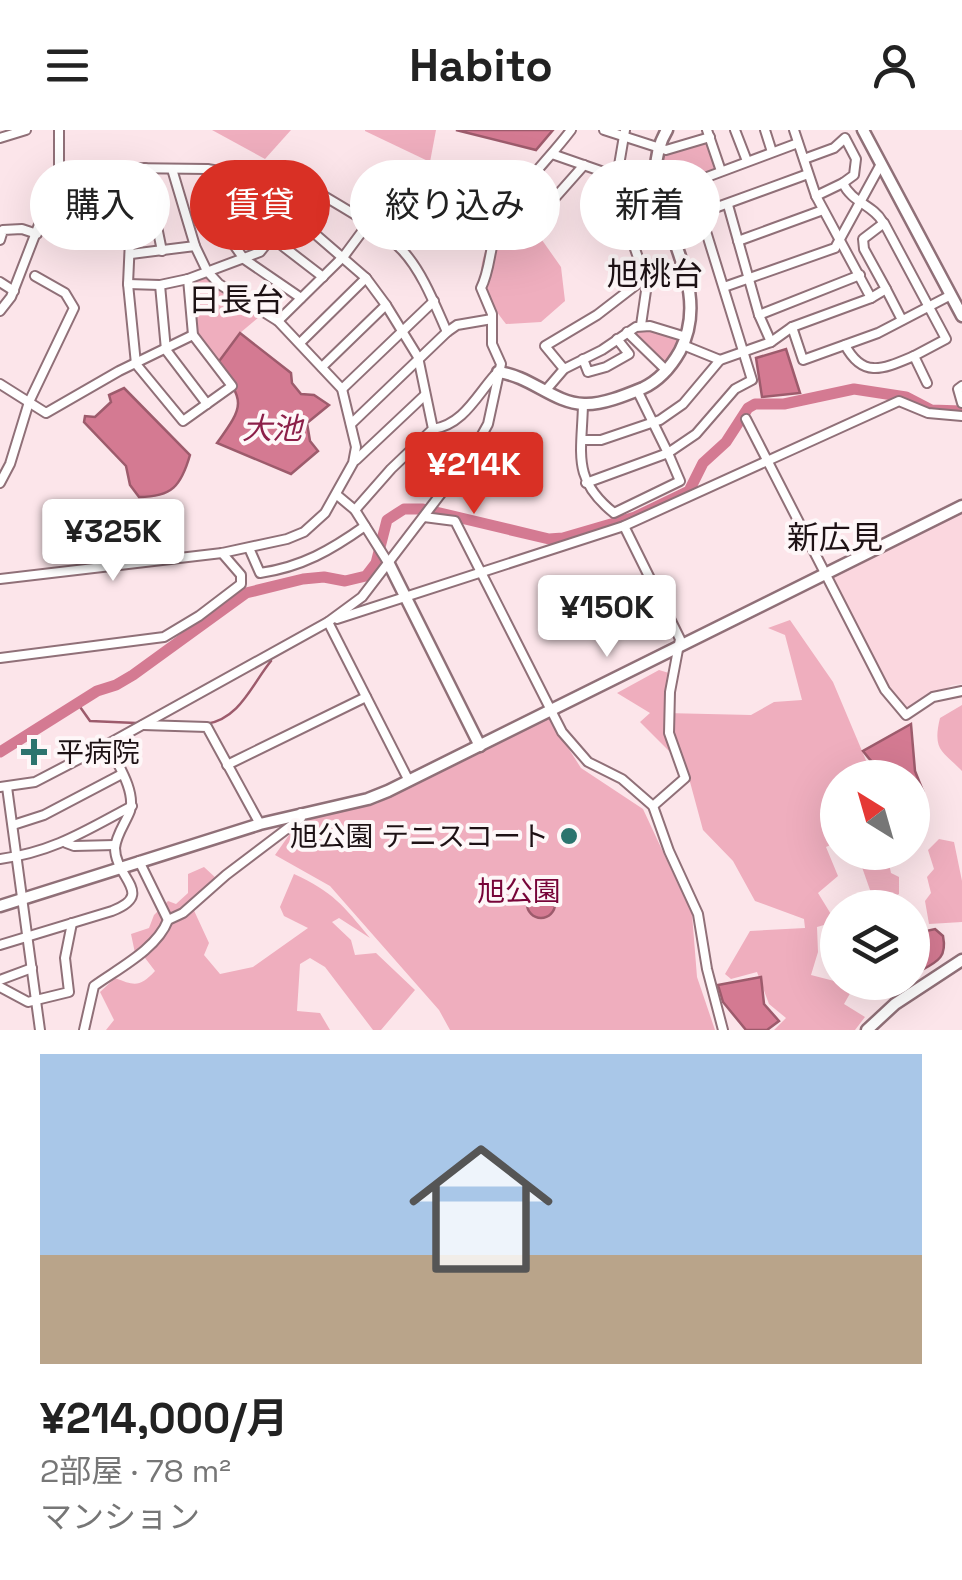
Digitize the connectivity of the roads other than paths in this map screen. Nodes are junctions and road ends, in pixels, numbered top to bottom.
1 (26, 130) edge
2 (58, 130) edge
3 (570, 130) edge
4 (604, 130) edge
5 (667, 130) edge
6 (735, 130) edge
7 (765, 130) edge
8 (794, 130) edge
9 (863, 130) edge
10 (709, 132) edge
11 (623, 134) edge
12 (0, 138) edge
13 (798, 143) junction
14 (657, 147) junction
15 (772, 152) junction
16 (552, 154) junction
17 (804, 159) junction
18 (59, 160) edge
19 (547, 160) edge
20 (620, 160) edge
21 (656, 160) edge
22 (747, 161) junction
23 (580, 164) edge
24 (881, 164) junction
25 (172, 169) joint
26 (190, 169) edge
27 (580, 170) edge
28 (721, 171) joint
29 (808, 174) junction
30 (843, 184) junction
31 (560, 192) edge
32 (816, 196) junction
33 (859, 202) junction
34 (728, 204) junction
35 (720, 207) edge
36 (823, 210) junction
37 (882, 221) dead end
38 (190, 227) edge
39 (30, 232) edge
40 (0, 240) edge
41 (738, 241) junction
42 (840, 241) junction
43 (330, 245) edge
44 (190, 247) edge
45 (350, 248) edge
46 (31, 250) edge
47 (130, 250) edge
48 (198, 250) edge
49 (238, 250) edge
50 (262, 250) edge
51 (287, 250) edge
52 (401, 250) edge
53 (493, 250) edge
54 (635, 250) edge
55 (677, 250) edge
56 (712, 250) edge
57 (162, 251) joint
58 (131, 254) junction
59 (344, 256) junction
60 (244, 259) junction
61 (207, 271) junction
62 (860, 275) junction
63 (35, 276) dead end
64 (323, 277) junction
65 (366, 278) junction
66 (645, 278) junction
67 (750, 278) junction
68 (188, 280) junction
69 (0, 282) edge
70 (128, 284) junction
71 (160, 284) junction
72 (724, 287) junction
73 (886, 290) junction
74 (14, 291) junction
75 (950, 295) junction
76 (302, 298) junction
77 (871, 298) junction
78 (434, 302) junction
79 (386, 305) junction
80 (930, 306) junction
81 (0, 310) edge
82 (759, 315) junction
83 (962, 316) edge
84 (492, 319) junction
85 (902, 320) junction
86 (278, 321) junction
87 (641, 325) junction
88 (792, 327) junction
89 (402, 332) junction
90 (447, 332) junction
91 (627, 332) junction
92 (194, 335) junction
93 (617, 339) junction
94 (684, 341) junction
95 (770, 342) junction
96 (300, 343) junction
97 (845, 345) junction
98 (166, 350) junction
99 (742, 351) junction
100 (914, 356) junction
101 (418, 357) junction
102 (583, 360) junction
103 (720, 360) junction
104 (136, 364) junction
105 (322, 367) junction
106 (564, 369) junction
107 (666, 371) junction
108 (498, 372) junction
109 (927, 383) dead end
110 (0, 384) edge
111 (962, 386) edge
112 (342, 389) junction
113 (546, 390) junction
114 (637, 390) junction
115 (425, 395) junction
116 (30, 402) junction
117 (962, 403) edge
118 (207, 404) junction
119 (583, 404) junction
120 (962, 416) edge
121 (746, 419) dead end
122 (653, 422) junction
123 (351, 424) junction
124 (433, 428) junction
125 (582, 440) junction
126 (668, 453) junction
127 (768, 460) junction
128 (353, 462) junction
129 (0, 483) edge
130 (586, 483) junction
131 (337, 495) junction
132 (962, 506) edge
133 (355, 510) junction
134 (424, 518) junction
135 (366, 526) junction
136 (624, 526) junction
137 (249, 548) junction
138 (222, 553) junction
139 (386, 559) junction
140 (481, 572) junction
141 (825, 573) junction
142 (0, 579) edge
143 (406, 597) junction
144 (328, 622) junction
145 (681, 646) junction
146 (0, 658) edge
147 (962, 691) edge
148 (366, 697) junction
149 (550, 711) junction
150 (143, 725) junction
151 (108, 744) junction
152 (480, 746) junction
153 (227, 765) junction
154 (122, 774) junction
155 (410, 781) junction
156 (4, 787) edge
157 (132, 806) junction
158 (653, 806) junction
159 (301, 812) junction
160 (12, 824) junction
161 (260, 824) junction
162 (66, 843) junction
163 (115, 845) junction
164 (16, 857) junction
165 (0, 859) edge
166 (140, 861) junction
167 (120, 867) junction
168 (21, 898) junction
169 (0, 906) edge
170 (168, 920) junction
171 (72, 923) junction
172 (26, 936) junction
173 (0, 945) edge
174 (962, 960) edge
175 (32, 968) junction
176 (0, 984) edge
177 (36, 1002) junction
178 (40, 1030) edge
179 (84, 1030) edge
180 (724, 1030) edge
181 (867, 1030) edge

1 - 12 street
2 - 18 street
3 - 16 street
4 - 11 street
5 - 14 street
6 - 22 street
7 - 15 street
8 - 13 street
9 - 24 street
10 - 14 street
10 - 28 street
11 - 14 street
11 - 20 street
13 - 15 street
13 - 17 street
14 - 21 street
15 - 22 street
16 - 19 street
16 - 23 street
17 - 29 street
17 - 30 street
22 - 28 street
24 - 33 street
24 - 75 street
25 - 26 street
25 - 38 street
27 - 31 street
29 - 32 street
29 - 34 street
30 - 32 street
30 - 33 street
32 - 36 street
33 - 37 street
33 - 42 street
34 - 35 street
34 - 41 street
36 - 41 street
36 - 42 street
39 - 40 street
41 - 67 street
42 - 62 street
42 - 67 street
43 - 59 street
44 - 57 street
45 - 59 street
46 - 74 street
47 - 58 street
48 - 61 street
49 - 60 street
50 - 60 street
51 - 64 street
52 - 78 street
53 - 84 street
54 - 66 street
55 - 94 street
56 - 72 street
57 - 58 street
58 - 70 street
59 - 64 street
59 - 65 street
60 - 61 street
60 - 76 street
61 - 68 street
61 - 86 street
62 - 77 street
62 - 82 street
63 - 116 street
64 - 76 street
65 - 79 street
65 - 96 street
66 - 87 street
66 - 106 street
67 - 72 street
67 - 82 street
68 - 71 street
68 - 92 street
69 - 74 street
70 - 71 street
70 - 104 street
71 - 98 street
72 - 99 street
73 - 77 street
73 - 80 street
73 - 85 street
74 - 81 street
75 - 80 street
75 - 83 street
76 - 86 street
77 - 88 street
78 - 89 street
78 - 90 street
79 - 89 street
79 - 105 street
80 - 85 street
80 - 100 street
82 - 95 street
84 - 90 street
84 - 108 street
85 - 97 street
86 - 96 street
87 - 91 street
87 - 94 street
88 - 95 street
88 - 97 street
89 - 101 street
89 - 112 street
90 - 101 street
91 - 93 street
91 - 107 street
92 - 98 street
92 - 118 street
93 - 102 street
93 - 102 street
94 - 103 street
94 - 107 street
95 - 99 street
96 - 105 street
97 - 100 street
98 - 104 street
98 - 118 street
99 - 103 street
99 - 126 street
100 - 109 street
101 - 115 street
101 - 123 street
102 - 106 street
103 - 122 street
104 - 116 street
104 - 118 street
105 - 112 street
106 - 113 street
107 - 114 street
108 - 113 street
108 - 124 street
108 - 134 street
110 - 116 street
111 - 117 street
112 - 123 street
113 - 119 street
114 - 119 street
114 - 122 street
115 - 124 street
115 - 128 street
116 - 129 street
119 - 125 street
120 - 127 street
121 - 127 street
122 - 125 street
122 - 126 street
123 - 128 street
124 - 133 street
125 - 130 street
126 - 130 street
126 - 130 street
127 - 136 street
127 - 141 street
128 - 131 street
131 - 133 street
131 - 137 street
132 - 141 street
133 - 135 street
134 - 139 street
134 - 140 street
135 - 137 street
135 - 139 street
136 - 140 street
136 - 145 street
137 - 138 street
138 - 142 street
138 - 146 street
139 - 143 street
139 - 144 street
140 - 143 street
140 - 149 street
141 - 145 street
141 - 147 street
143 - 144 street
143 - 152 street
144 - 148 street
144 - 150 street
145 - 149 street
145 - 158 street
148 - 153 street
148 - 155 street
149 - 152 street
149 - 158 street
150 - 151 street
150 - 153 street
151 - 154 street
151 - 156 street
152 - 155 street
153 - 161 street
154 - 157 street
154 - 160 street
155 - 159 street
156 - 160 street
157 - 162 street
157 - 163 street
158 - 180 street
159 - 161 street
159 - 170 street
160 - 164 street
161 - 166 street
162 - 163 street
162 - 164 street
163 - 167 street
164 - 165 street
164 - 168 street
166 - 167 street
166 - 170 street
167 - 168 street
167 - 171 street
168 - 169 street
168 - 172 street
170 - 179 street
171 - 172 street
171 - 177 street
172 - 173 street
172 - 175 street
174 - 181 street
175 - 176 street
175 - 177 street
176 - 177 street
177 - 178 street

